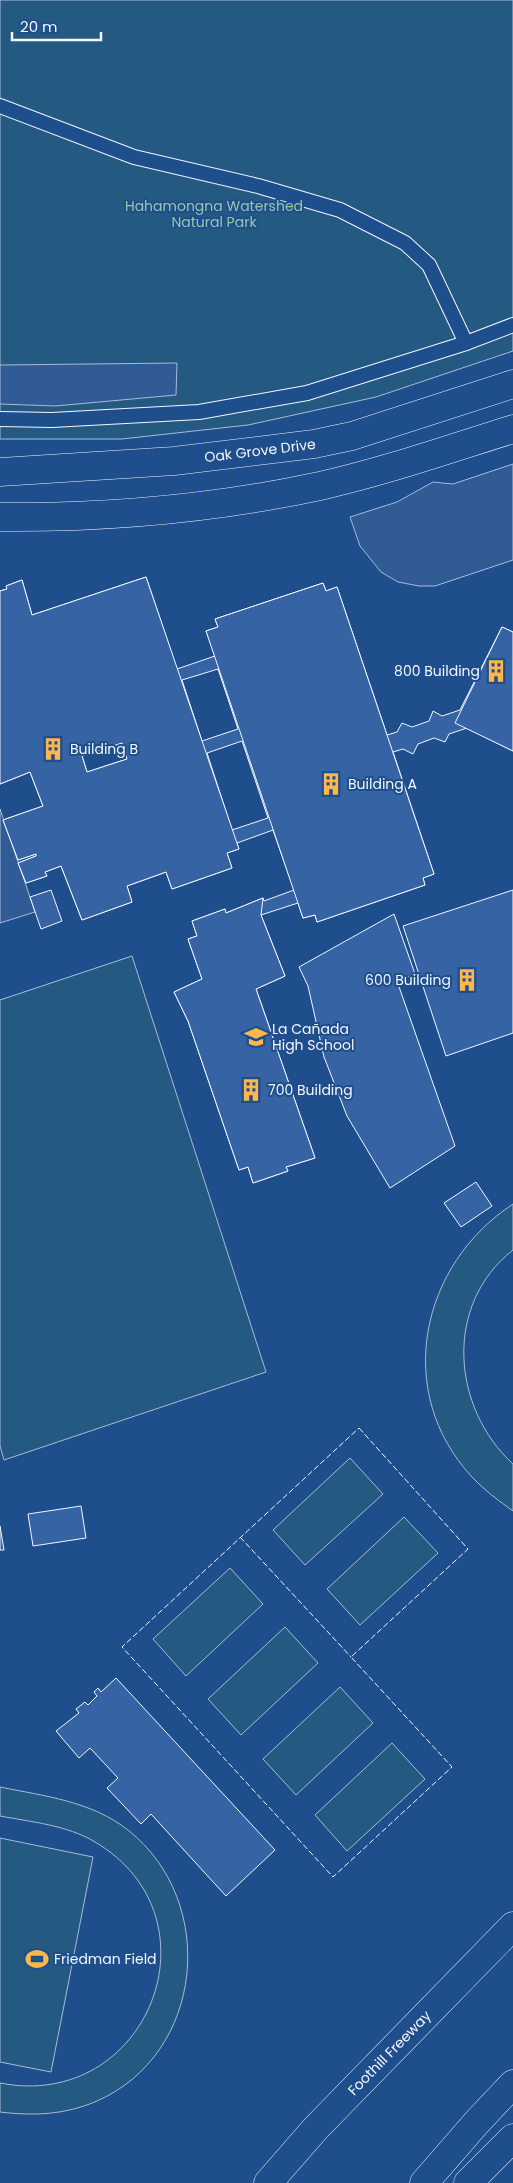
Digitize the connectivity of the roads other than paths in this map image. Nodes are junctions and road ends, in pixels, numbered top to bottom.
1 (0, 106) edge
2 (513, 325) edge
3 (466, 343) junction
4 (513, 384) edge
5 (0, 419) edge
6 (513, 429) edge
7 (0, 472) edge
8 (0, 517) edge
9 (513, 1926) edge
10 (513, 2084) edge
11 (316, 2128) junction
12 (513, 2138) edge
13 (259, 2183) edge
14 (268, 2183) edge
15 (424, 2183) edge
16 (468, 2183) edge

1 - 3 lane
2 - 3 lane
3 - 5 lane
4 - 7 main road, Oak Grove Drive
6 - 8 main road
9 - 11 main road, Foothill Freeway
10 - 15 main road
11 - 13 main road
11 - 14 main road, Foothill Freeway
12 - 16 main road

